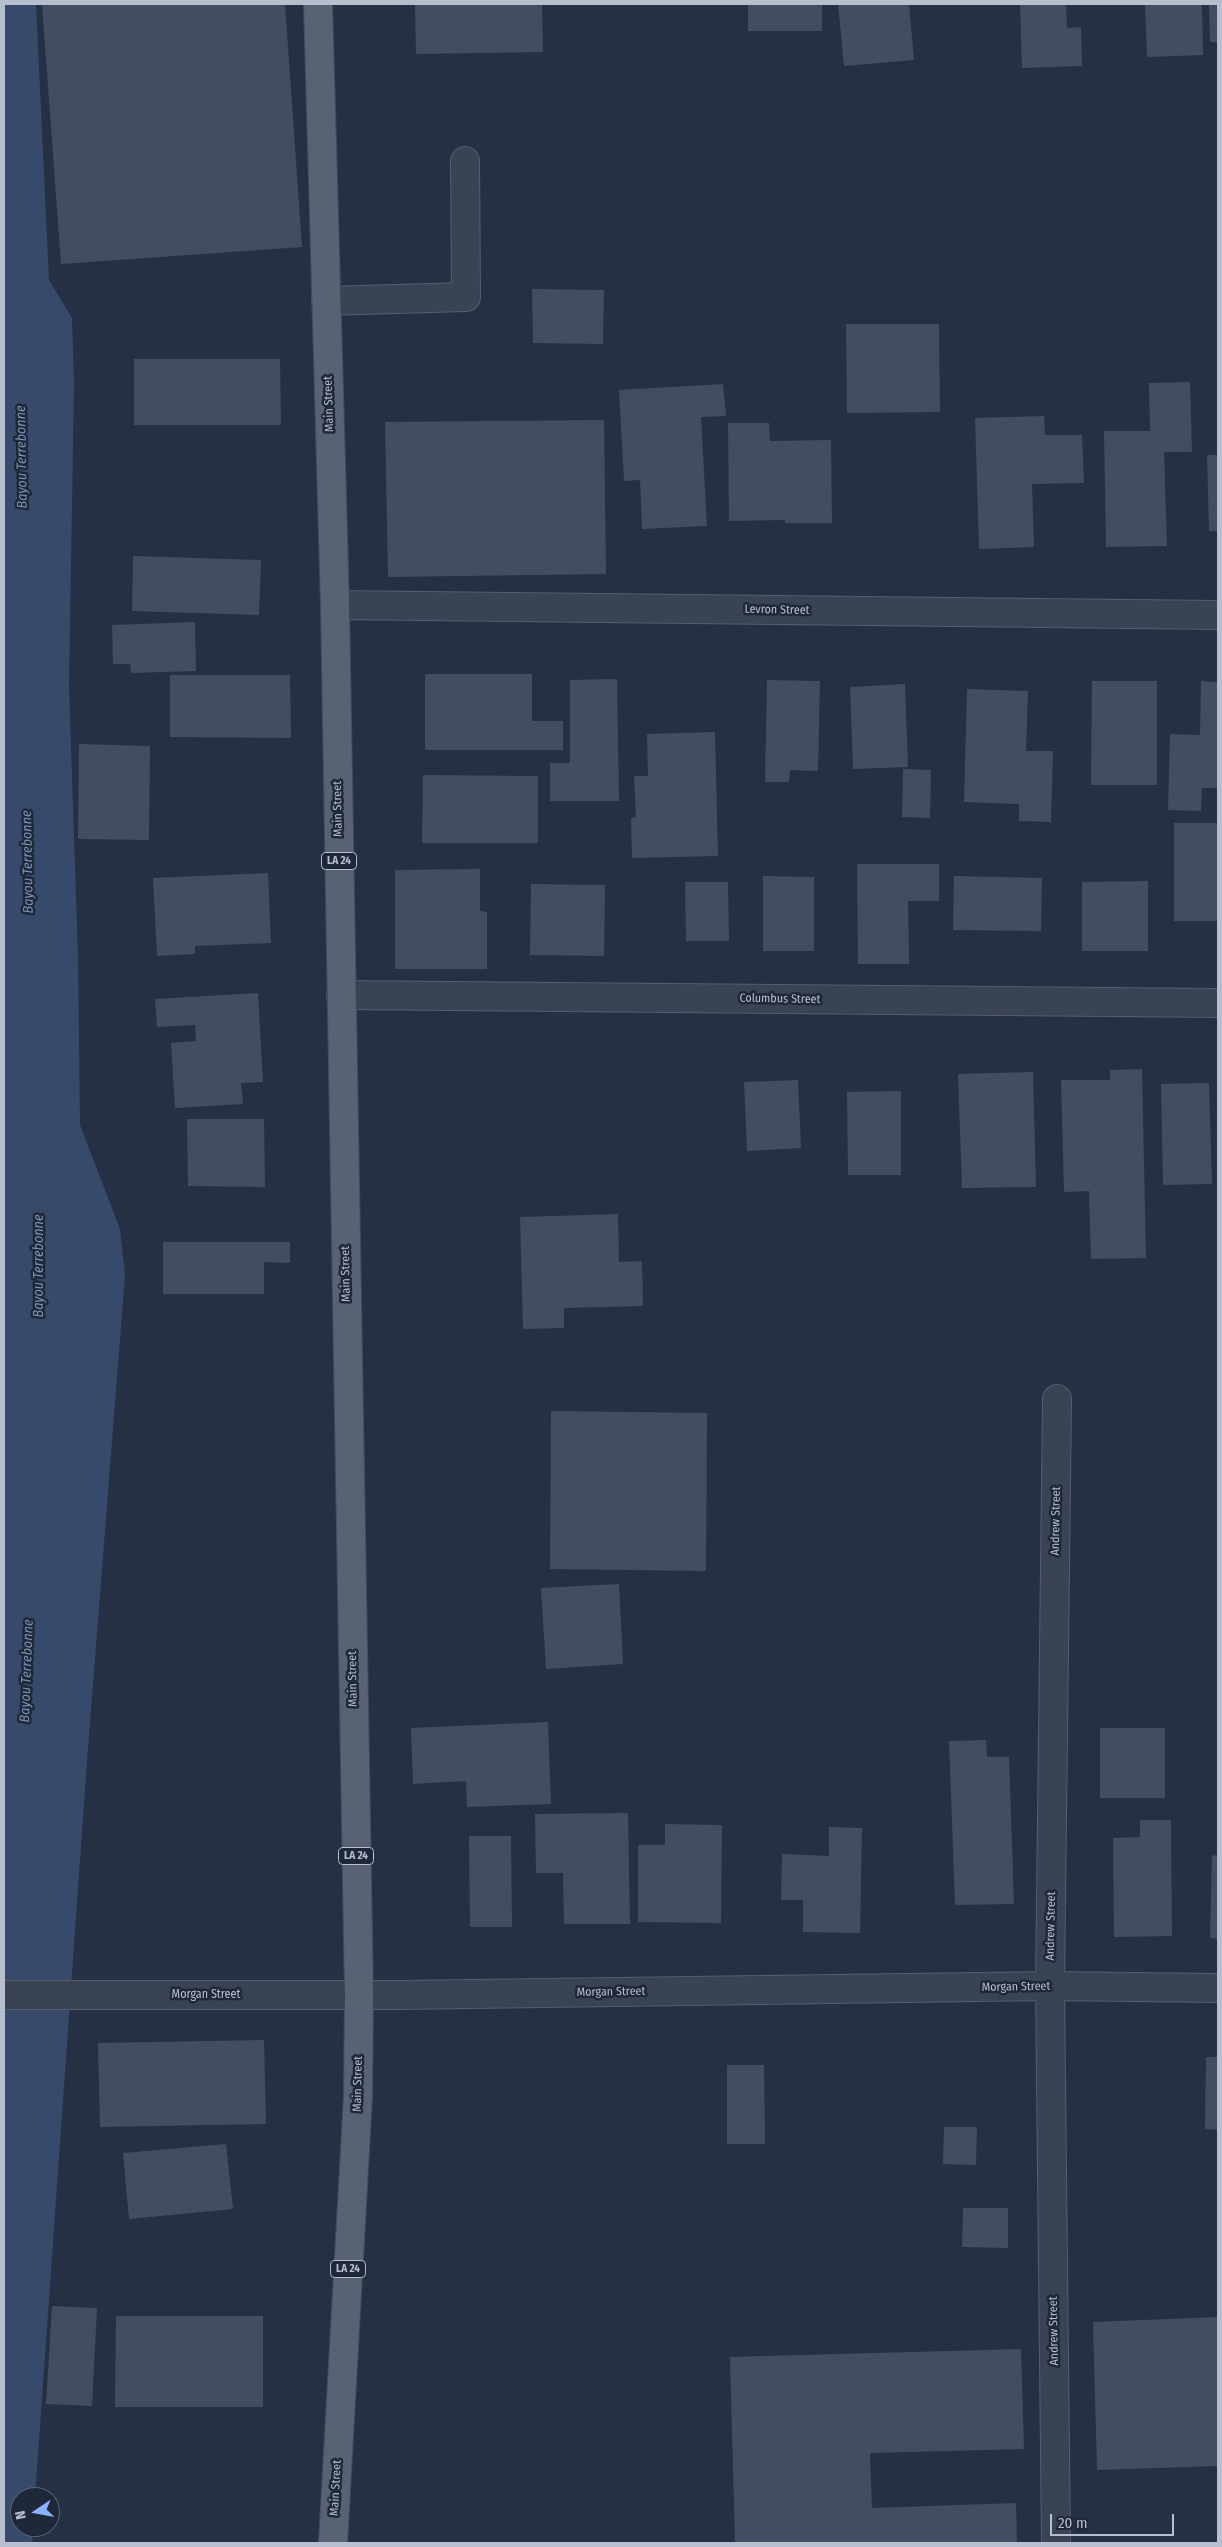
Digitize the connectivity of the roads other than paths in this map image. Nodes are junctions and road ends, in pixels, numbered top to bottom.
1 (318, 4) edge
2 (465, 162) dead end
3 (326, 301) junction
4 (335, 605) junction
5 (1218, 615) edge
6 (341, 995) junction
7 (1218, 1003) edge
8 (1057, 1399) dead end
9 (1050, 1986) junction
10 (1218, 1988) edge
11 (4, 1995) edge
12 (359, 1995) junction
13 (333, 2543) edge
14 (1056, 2543) edge

1 - 3 main road, Main Street / LA 24
2 - 3 street
3 - 4 main road, Main Street / LA 24
4 - 5 street, Levron Street
4 - 6 main road, Main Street / LA 24
6 - 7 street, Columbus Street
6 - 12 main road, Main Street / LA 24
8 - 9 street, Andrew Street
9 - 10 street, Morgan Street
9 - 12 street, Morgan Street
9 - 14 street, Andrew Street
11 - 12 street, Morgan Street
12 - 13 main road, Main Street / LA 24

